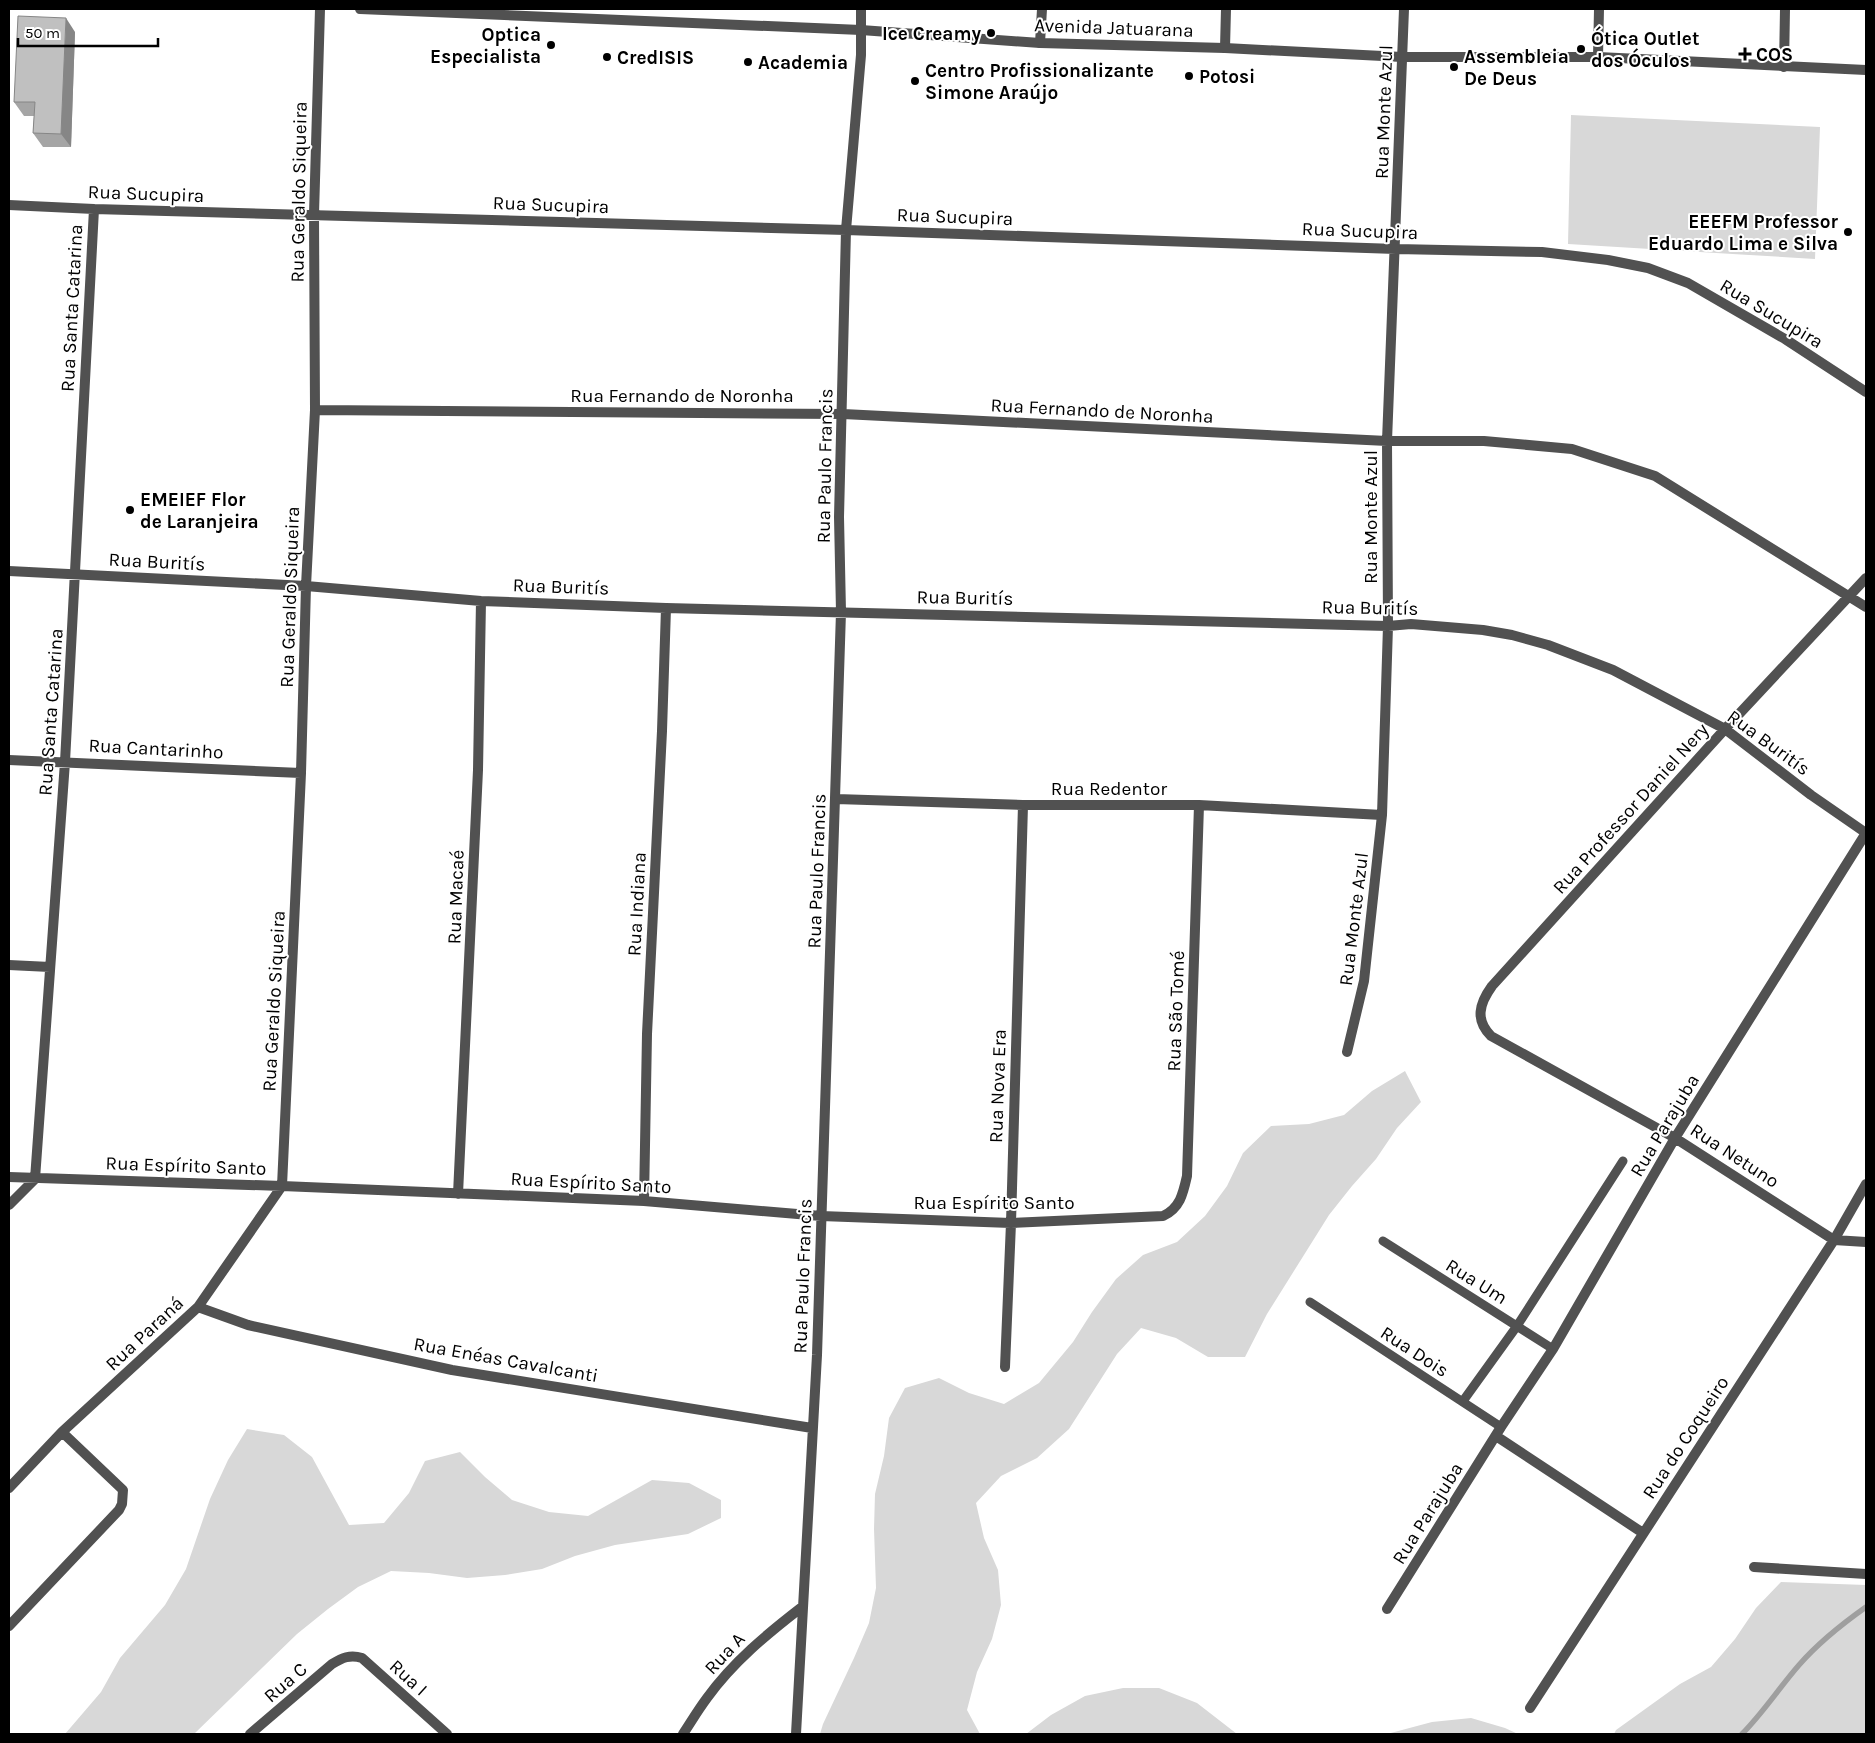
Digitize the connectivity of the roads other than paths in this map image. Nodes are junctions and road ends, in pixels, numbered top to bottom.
1 (320, 9) edge
2 (360, 9) edge
3 (861, 9) edge
4 (1042, 9) edge
5 (1226, 9) edge
6 (1404, 9) edge
7 (1600, 9) edge
8 (1785, 9) edge
9 (861, 30) junction
10 (1040, 43) junction
11 (1225, 48) junction
12 (1402, 56) junction
13 (1598, 57) junction
14 (1784, 67) junction
15 (1866, 70) edge
16 (9, 205) edge
17 (94, 209) junction
18 (314, 214) junction
19 (846, 230) junction
20 (1396, 249) junction
21 (1866, 392) edge
22 (314, 410) junction
23 (843, 414) junction
24 (1387, 442) junction
25 (9, 571) edge
26 (76, 574) junction
27 (1866, 578) edge
28 (306, 586) junction
29 (1849, 596) junction
30 (481, 601) junction
31 (1866, 607) edge
32 (666, 608) junction
33 (841, 612) junction
34 (1388, 626) junction
35 (1725, 729) junction
36 (9, 760) edge
37 (65, 762) junction
38 (301, 773) junction
39 (836, 799) junction
40 (1023, 805) junction
41 (1199, 805) junction
42 (1382, 815) junction
43 (1866, 833) edge
44 (9, 965) edge
45 (50, 966) junction
46 (1483, 1028) joint
47 (1347, 1052) dead end
48 (1676, 1138) junction
49 (1623, 1161) dead end
50 (9, 1177) edge
51 (35, 1179) junction
52 (1866, 1184) edge
53 (282, 1186) junction
54 (458, 1194) junction
55 (644, 1201) junction
56 (9, 1206) edge
57 (1170, 1213) joint
58 (822, 1216) junction
59 (1011, 1223) junction
60 (1834, 1240) junction
61 (1383, 1241) dead end
62 (1866, 1242) edge
63 (1310, 1302) dead end
64 (198, 1307) junction
65 (1516, 1326) junction
66 (1553, 1349) junction
67 (1005, 1368) dead end
68 (1463, 1401) junction
69 (812, 1428) junction
70 (62, 1432) junction
71 (1499, 1432) junction
72 (9, 1488) edge
73 (1643, 1533) junction
74 (1754, 1567) dead end
75 (1866, 1574) edge
76 (802, 1606) junction
77 (1387, 1608) dead end
78 (9, 1626) edge
79 (344, 1658) joint
80 (1530, 1708) dead end
81 (250, 1734) edge
82 (447, 1734) edge
83 (683, 1734) edge
84 (796, 1734) edge

1 - 18 street, Rua Geraldo Siqueira
2 - 9 street, Avenida Jatuarana
3 - 9 street, Rua Paulo Francis
4 - 10 street
5 - 11 street
6 - 12 street, Rua Monte Azul
7 - 13 street
8 - 14 street
9 - 10 street, Avenida Jatuarana
9 - 19 street, Rua Paulo Francis
10 - 11 street, Avenida Jatuarana
11 - 12 street, Avenida Jatuarana
12 - 13 street, Avenida Jatuarana
12 - 20 street, Rua Monte Azul
13 - 14 street, Avenida Jatuarana
14 - 15 street, Avenida Jatuarana
16 - 17 street, Rua Sucupira
17 - 18 street, Rua Sucupira
17 - 26 street, Rua Santa Catarina
18 - 19 street, Rua Sucupira
18 - 22 street, Rua Geraldo Siqueira
19 - 20 street, Rua Sucupira
19 - 23 street, Rua Paulo Francis
20 - 21 street, Rua Sucupira
20 - 24 street, Rua Monte Azul
22 - 23 street, Rua Fernando de Noronha
22 - 28 street, Rua Geraldo Siqueira
23 - 24 street, Rua Fernando de Noronha
23 - 33 street, Rua Paulo Francis
24 - 29 street, Rua Fernando de Noronha
24 - 34 street, Rua Monte Azul
25 - 26 street, Rua Buritís
26 - 28 street, Rua Buritís
26 - 37 street, Rua Santa Catarina
27 - 29 street, Rua Professor Daniel Nery
28 - 30 street, Rua Buritís
28 - 38 street, Rua Geraldo Siqueira
29 - 31 street, Rua Fernando de Noronha
29 - 35 street, Rua Professor Daniel Nery
30 - 32 street, Rua Buritís
30 - 54 street, Rua Macaé
32 - 33 street, Rua Buritís
32 - 55 street, Rua Indiana
33 - 34 street, Rua Buritís
33 - 39 street, Rua Paulo Francis
34 - 35 street, Rua Buritís
34 - 42 street, Rua Monte Azul
35 - 43 street, Rua Buritís
35 - 46 street, Rua Professor Daniel Nery
36 - 37 street, Rua Cantarinho
37 - 38 street, Rua Cantarinho
37 - 45 street, Rua Santa Catarina
38 - 53 street, Rua Geraldo Siqueira
39 - 40 street, Rua Redentor
39 - 58 street, Rua Paulo Francis
40 - 41 street, Rua Redentor
40 - 59 street, Rua Nova Era
41 - 42 street, Rua Redentor
41 - 57 street, Rua São Tomé
42 - 47 street, Rua Monte Azul
43 - 48 street, Rua Parajuba
44 - 45 street
45 - 51 street, Rua Santa Catarina
46 - 48 street, Rua Netuno
48 - 60 street, Rua Netuno
48 - 66 street, Rua Parajuba
49 - 65 lane
50 - 51 street, Rua Espírito Santo
51 - 53 street, Rua Espírito Santo
51 - 56 street
52 - 60 street, Rua do Coqueiro
53 - 54 street, Rua Espírito Santo
53 - 64 street, Rua Paraná
54 - 55 street, Rua Espírito Santo
55 - 58 street, Rua Espírito Santo
57 - 59 street, Rua Espírito Santo
58 - 59 street, Rua Espírito Santo
58 - 69 street, Rua Paulo Francis
59 - 67 street, Rua Nova Era
60 - 62 street, Rua Netuno
60 - 73 street, Rua do Coqueiro
61 - 65 lane, Rua Um
63 - 68 lane, Rua Dois
64 - 69 street, Rua Enéas Cavalcanti
64 - 70 street, Rua Paraná
65 - 66 lane, Rua Um
65 - 68 lane
66 - 71 street, Rua Parajuba
68 - 71 lane, Rua Dois
69 - 76 street, Rua Paulo Francis
70 - 72 street, Rua Paraná
70 - 78 street
71 - 73 street
71 - 77 street, Rua Parajuba
73 - 80 street, Rua do Coqueiro
74 - 75 street
76 - 83 street, Rua A
76 - 84 street, Rua Paulo Francis
79 - 81 street, Rua C
79 - 82 street, Rua I

